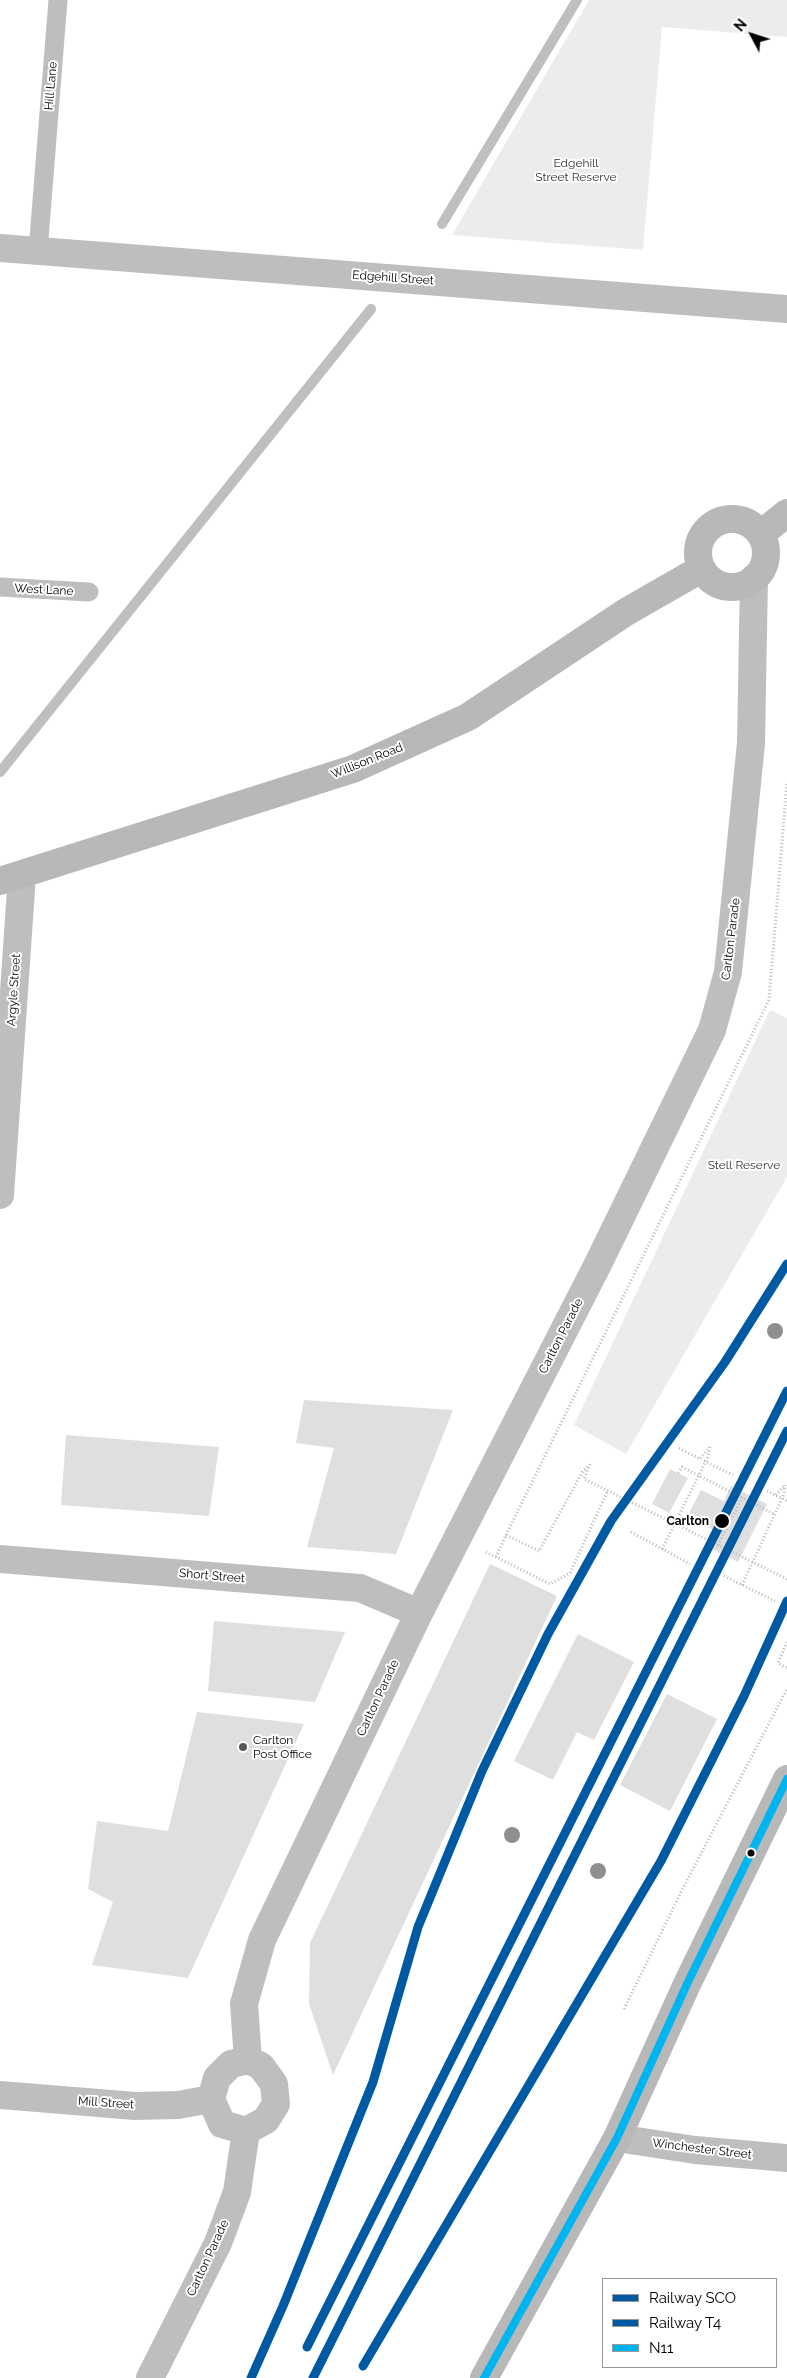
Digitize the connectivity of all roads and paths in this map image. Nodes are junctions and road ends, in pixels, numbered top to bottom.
1 (58, 0) edge
2 (0, 248) edge
3 (38, 250) junction
4 (787, 309) edge
5 (787, 513) edge
6 (761, 534) junction
7 (701, 569) junction
8 (754, 578) junction
9 (0, 587) edge
10 (89, 592) dead end
11 (11, 878) edge
12 (0, 1195) edge
13 (680, 1448) dead end
14 (700, 1459) junction
15 (678, 1473) dead end
16 (733, 1475) dead end
17 (698, 1477) junction
18 (608, 1490) junction
19 (767, 1491) dead end
20 (776, 1496) junction
21 (742, 1498) junction
22 (787, 1501) edge
23 (774, 1514) junction
24 (632, 1532) dead end
25 (456, 1538) junction
26 (718, 1545) junction
27 (662, 1549) junction
28 (496, 1556) junction
29 (0, 1558) edge
30 (690, 1564) dead end
31 (724, 1576) dead end
32 (787, 1579) edge
33 (742, 1584) junction
34 (775, 1601) dead end
35 (418, 1613) junction
36 (787, 1642) edge
37 (787, 1668) edge
38 (787, 1690) edge
39 (787, 1779) edge
40 (624, 2009) dead end
41 (248, 2060) junction
42 (0, 2095) edge
43 (211, 2099) junction
44 (246, 2131) junction
45 (617, 2138) junction
46 (787, 2158) edge
47 (150, 2378) edge
48 (484, 2378) edge

1 - 3 lane, Hill Lane
2 - 3 street, Edgehill Street
3 - 4 street, Edgehill Street
5 - 6 main road
6 - 7 main road
6 - 8 main road
7 - 8 main road
7 - 11 main road, Willison Road
8 - 25 street, Carlton Parade
9 - 10 lane, West Lane
11 - 12 street, Argyle Street
13 - 14 path
14 - 16 path
14 - 17 path
15 - 17 path
17 - 21 path
17 - 27 path
18 - 26 path
18 - 28 path
18 - 28 path
19 - 20 path
20 - 22 path
20 - 23 path
21 - 23 path
21 - 26 path
23 - 33 path
24 - 27 path
25 - 28 path
25 - 35 street, Carlton Parade
26 - 32 path
27 - 30 path
29 - 35 street, Short Street
31 - 33 path
33 - 34 path
35 - 41 street, Carlton Parade
36 - 37 path
38 - 40 path
39 - 45 main road
41 - 43 street
41 - 44 street
42 - 43 street, Mill Street
43 - 44 street
44 - 47 street, Carlton Parade
45 - 46 street, Winchester Street
45 - 48 main road

